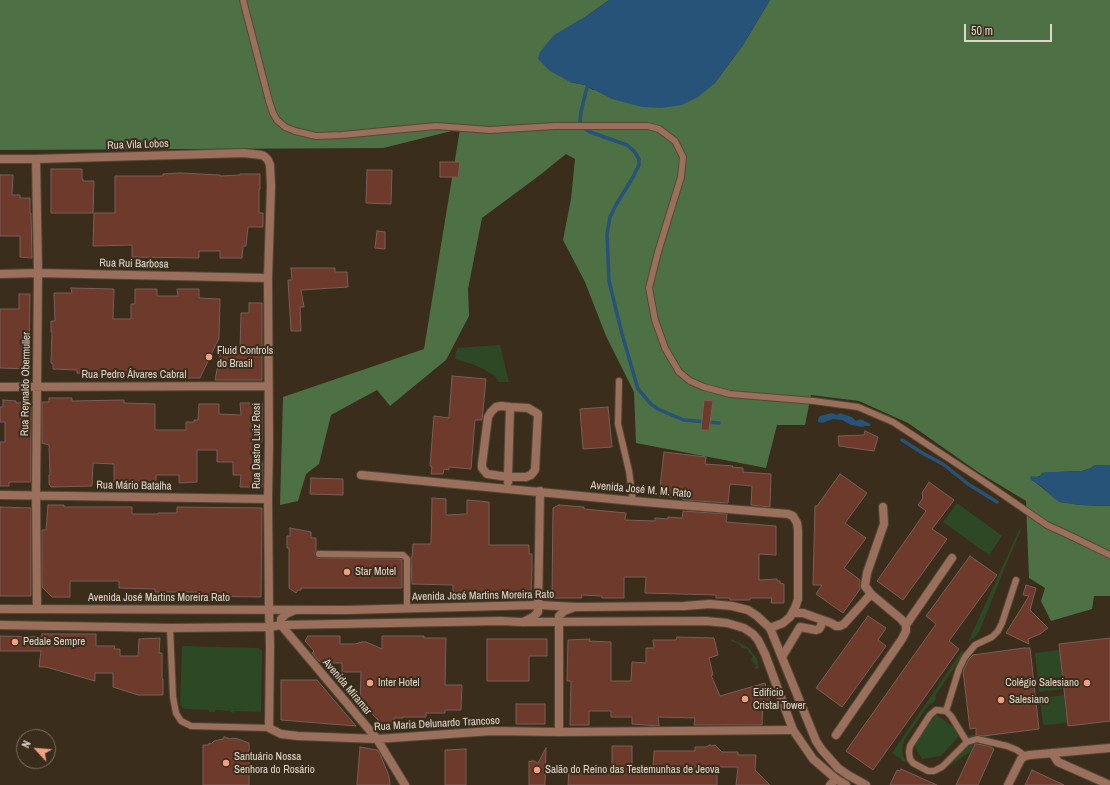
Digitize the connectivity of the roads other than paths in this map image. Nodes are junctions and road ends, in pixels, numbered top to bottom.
1 (243, 0) edge
2 (0, 159) edge
3 (36, 159) junction
4 (270, 165) joint
5 (38, 273) junction
6 (0, 274) edge
7 (268, 278) junction
8 (619, 381) dead end
9 (37, 386) junction
10 (268, 386) junction
11 (0, 387) edge
12 (510, 406) junction
13 (361, 475) dead end
14 (508, 477) junction
15 (508, 489) junction
16 (540, 492) junction
17 (0, 495) edge
18 (36, 495) junction
19 (268, 499) junction
20 (633, 501) junction
21 (883, 507) dead end
22 (319, 554) dead end
23 (1110, 555) edge
24 (952, 558) dead end
25 (1016, 580) dead end
26 (871, 594) junction
27 (538, 605) junction
28 (577, 607) junction
29 (407, 608) junction
30 (0, 609) edge
31 (37, 609) junction
32 (269, 610) junction
33 (296, 610) junction
34 (793, 613) junction
35 (822, 620) junction
36 (522, 622) junction
37 (559, 622) junction
38 (281, 624) junction
39 (0, 625) edge
40 (906, 625) junction
41 (270, 627) junction
42 (170, 628) junction
43 (770, 628) junction
44 (782, 657) junction
45 (946, 710) junction
46 (269, 728) junction
47 (793, 730) junction
48 (559, 732) junction
49 (836, 735) dead end
50 (377, 739) junction
51 (967, 742) junction
52 (1110, 748) edge
53 (1052, 753) junction
54 (1025, 756) junction
55 (833, 782) edge
56 (405, 785) edge
57 (846, 785) edge
58 (866, 785) edge
59 (1008, 785) edge
60 (1110, 785) edge

1 - 23 lane
2 - 3 street, Rua Vila Lobos
3 - 4 street, Rua Vila Lobos
3 - 5 street, Rua Reynaldo Obermuller
4 - 7 street, Rua Dastro Luiz Rosi
5 - 6 street, Rua Rui Barbosa
5 - 7 street, Rua Rui Barbosa
5 - 9 street, Rua Reynaldo Obermuller
7 - 10 street, Rua Dastro Luiz Rosi
8 - 20 lane
9 - 10 street, Rua Pedro Álvares Cabral
9 - 11 street, Rua Pedro Álvares Cabral
9 - 18 street, Rua Reynaldo Obermuller
10 - 19 street, Rua Dastro Luiz Rosi
12 - 14 street
12 - 14 street
12 - 14 street
13 - 15 street, Avenida José M. M. Rato
14 - 15 street
15 - 16 street, Avenida José M. M. Rato
16 - 20 street, Avenida José M. M. Rato
16 - 27 street
17 - 18 street, Rua Mário Batalha
18 - 19 street, Rua Mário Batalha
18 - 31 street, Rua Reynaldo Obermuller
19 - 32 street, Rua Dastro Luiz Rosi
20 - 34 street, Avenida José M. M. Rato
21 - 26 street
22 - 29 lane
24 - 40 street
25 - 45 lane
26 - 35 street
26 - 40 street
27 - 28 street, Avenida José Martins Moreira Rato
27 - 29 street, Avenida José Martins Moreira Rato
27 - 36 street
28 - 37 street
28 - 43 street, Avenida José Martins Moreira Rato
29 - 33 street, Avenida José Martins Moreira Rato
30 - 31 street, Avenida José Martins Moreira Rato
31 - 32 street, Avenida José Martins Moreira Rato
32 - 33 street, Avenida José Martins Moreira Rato
32 - 41 street, Rua Dastro Luiz Rosi
33 - 38 street
34 - 35 street
34 - 43 street
35 - 44 street
36 - 37 street
36 - 38 street
37 - 47 street
37 - 48 street
38 - 41 street
38 - 50 street, Avenida Miramar
39 - 42 street
40 - 49 street
41 - 42 street
41 - 46 street, Rua Dastro Luiz Rosi
42 - 46 lane, Rua Maria Delunardo Trancoso
43 - 44 street, Avenida José Martins Moreira Rato
44 - 58 street, Avenida José Martins Moreira Rato
45 - 51 lane
45 - 51 lane
46 - 50 street, Rua Maria Delunardo Trancoso
47 - 48 street, Rua Maria Delunardo Trancoso
47 - 55 street
48 - 50 street, Rua Maria Delunardo Trancoso
50 - 56 street, Avenida Miramar
51 - 54 lane
52 - 53 street
53 - 54 street
53 - 60 street
54 - 59 street
55 - 57 street

